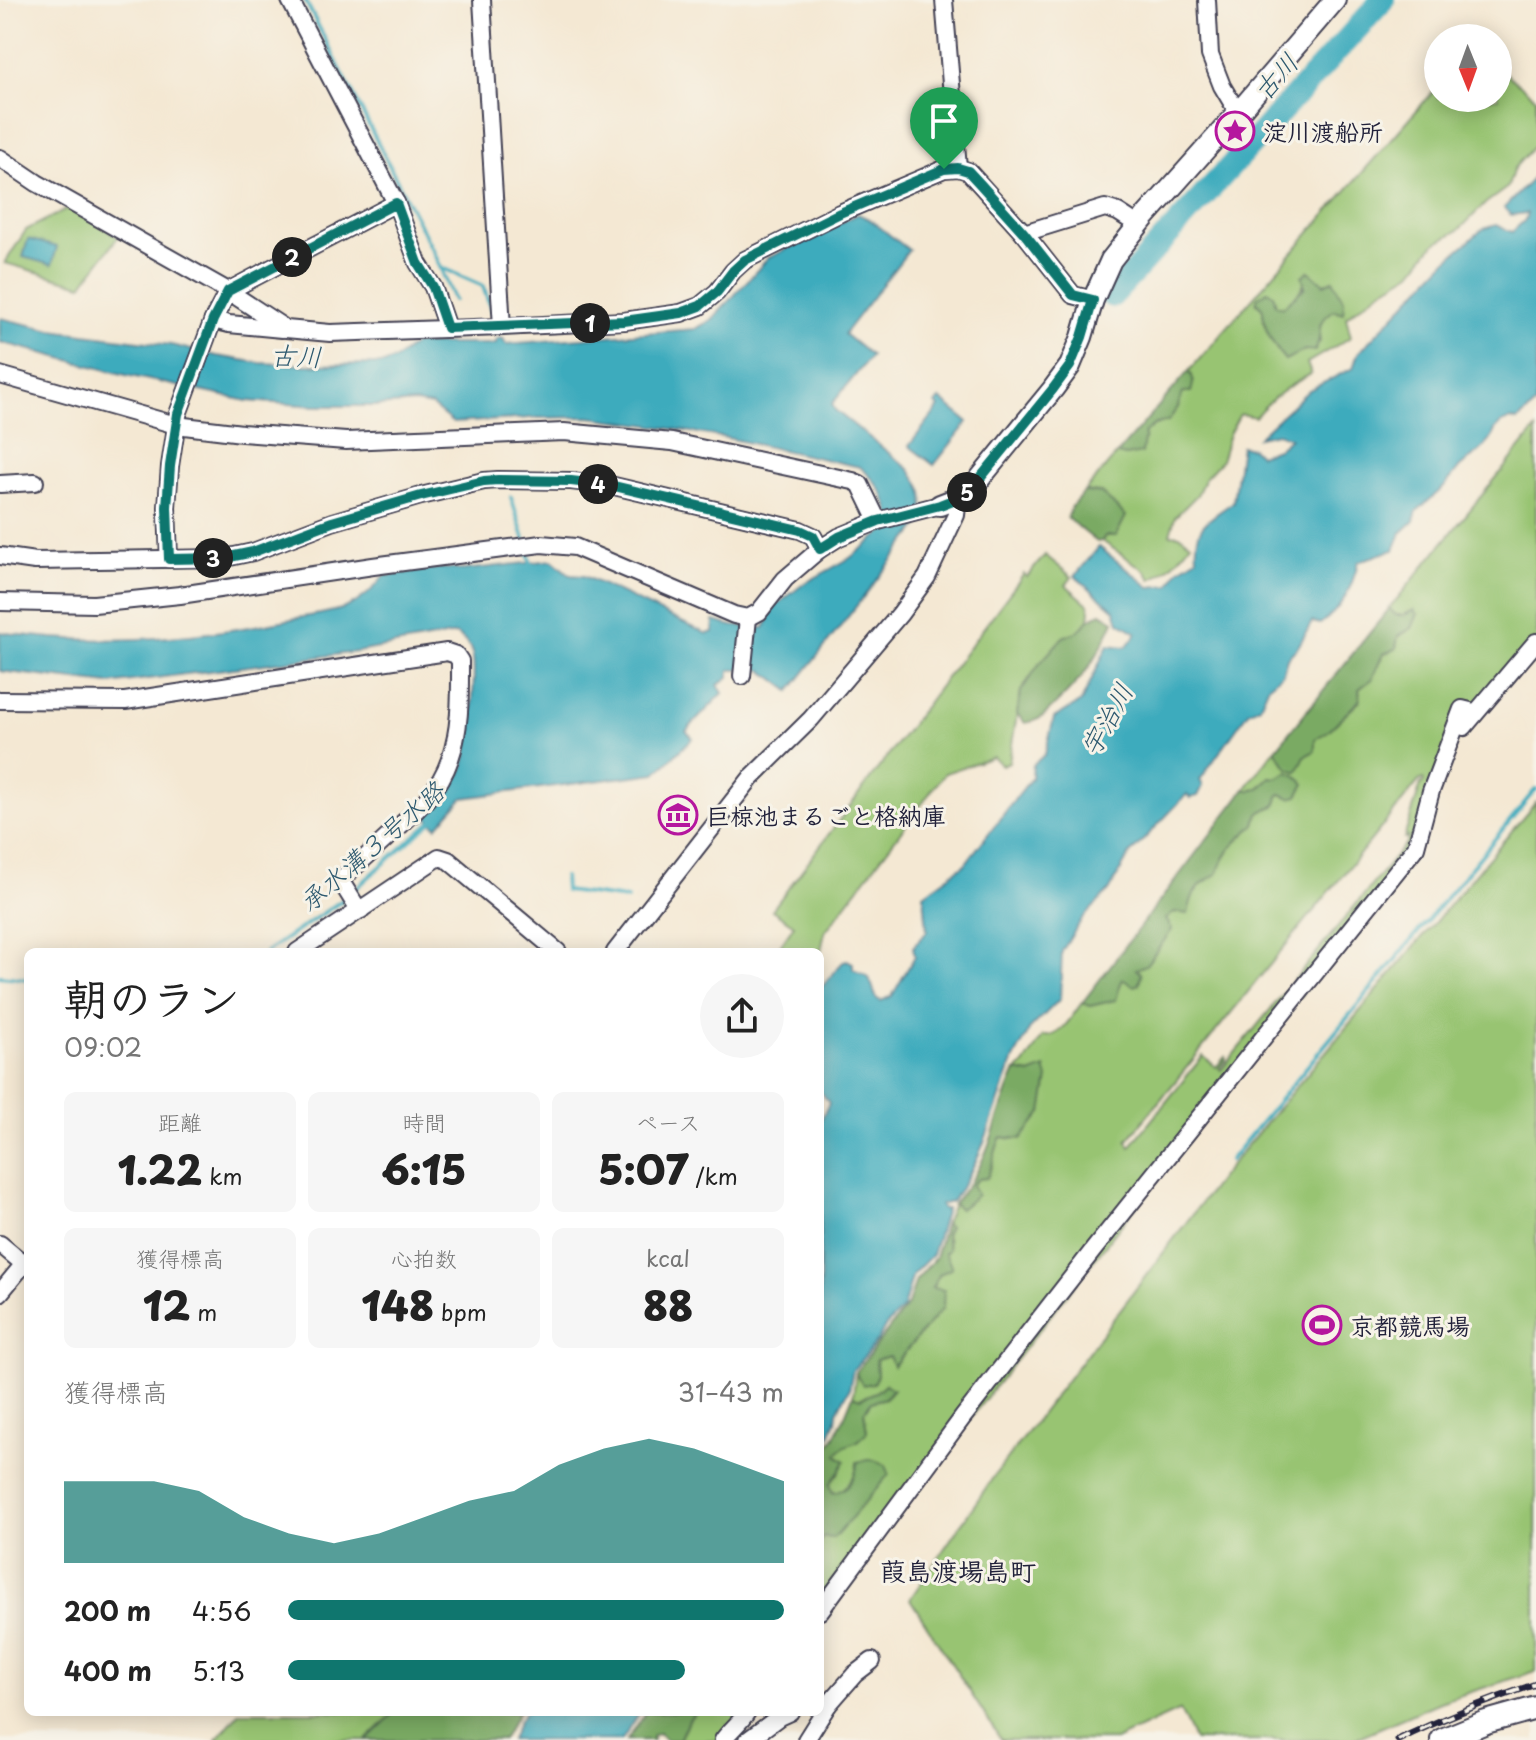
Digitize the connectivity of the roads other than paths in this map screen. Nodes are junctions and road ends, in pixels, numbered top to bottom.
1 (290, 0) edge
2 (482, 0) edge
3 (944, 0) edge
4 (1207, 0) edge
5 (1335, 0) edge
6 (1238, 113) junction
7 (0, 158) edge
8 (958, 168) junction
9 (396, 203) junction
10 (1138, 225) junction
11 (1024, 233) junction
12 (228, 291) junction
13 (1093, 300) junction
14 (211, 324) junction
15 (502, 327) junction
16 (447, 328) junction
17 (286, 329) junction
18 (0, 375) edge
19 (177, 419) junction
20 (35, 482) dead end
21 (0, 484) edge
22 (949, 502) junction
23 (883, 519) junction
24 (820, 549) junction
25 (169, 559) junction
26 (3, 560) edge
27 (0, 602) edge
28 (748, 618) junction
29 (1536, 642) edge
30 (742, 676) dead end
31 (0, 700) edge
32 (358, 907) junction
33 (302, 948) edge
34 (553, 948) edge
35 (618, 948) edge
36 (0, 1244) edge
37 (24, 1260) edge
38 (24, 1263) edge
39 (0, 1293) edge
40 (824, 1606) edge
41 (872, 1661) dead end
42 (824, 1705) edge
43 (1536, 1708) edge
44 (746, 1716) edge
45 (746, 1716) edge
46 (781, 1716) edge
47 (818, 1716) edge
48 (723, 1740) edge
49 (731, 1740) edge
50 (748, 1740) edge
51 (806, 1740) edge
52 (1442, 1740) edge

1 - 9 street
2 - 15 street
3 - 8 street
4 - 6 street
5 - 6 street
6 - 10 street
7 - 12 street
8 - 11 street
8 - 15 street
9 - 12 street
9 - 16 street
10 - 11 street
10 - 13 street
11 - 13 street
12 - 14 street
12 - 17 street
13 - 22 street
14 - 17 street
14 - 19 street
15 - 16 street
16 - 17 street
18 - 19 street
19 - 23 street
19 - 25 street
20 - 21 street
22 - 23 street
22 - 35 street
23 - 24 street
24 - 25 street
24 - 28 street
25 - 26 street
27 - 28 street
28 - 30 street
29 - 40 street
31 - 32 street
32 - 33 street
32 - 34 street
36 - 37 street
38 - 39 street
41 - 42 street
43 - 52 main road
44 - 48 street
45 - 49 street
46 - 50 street
47 - 51 street

